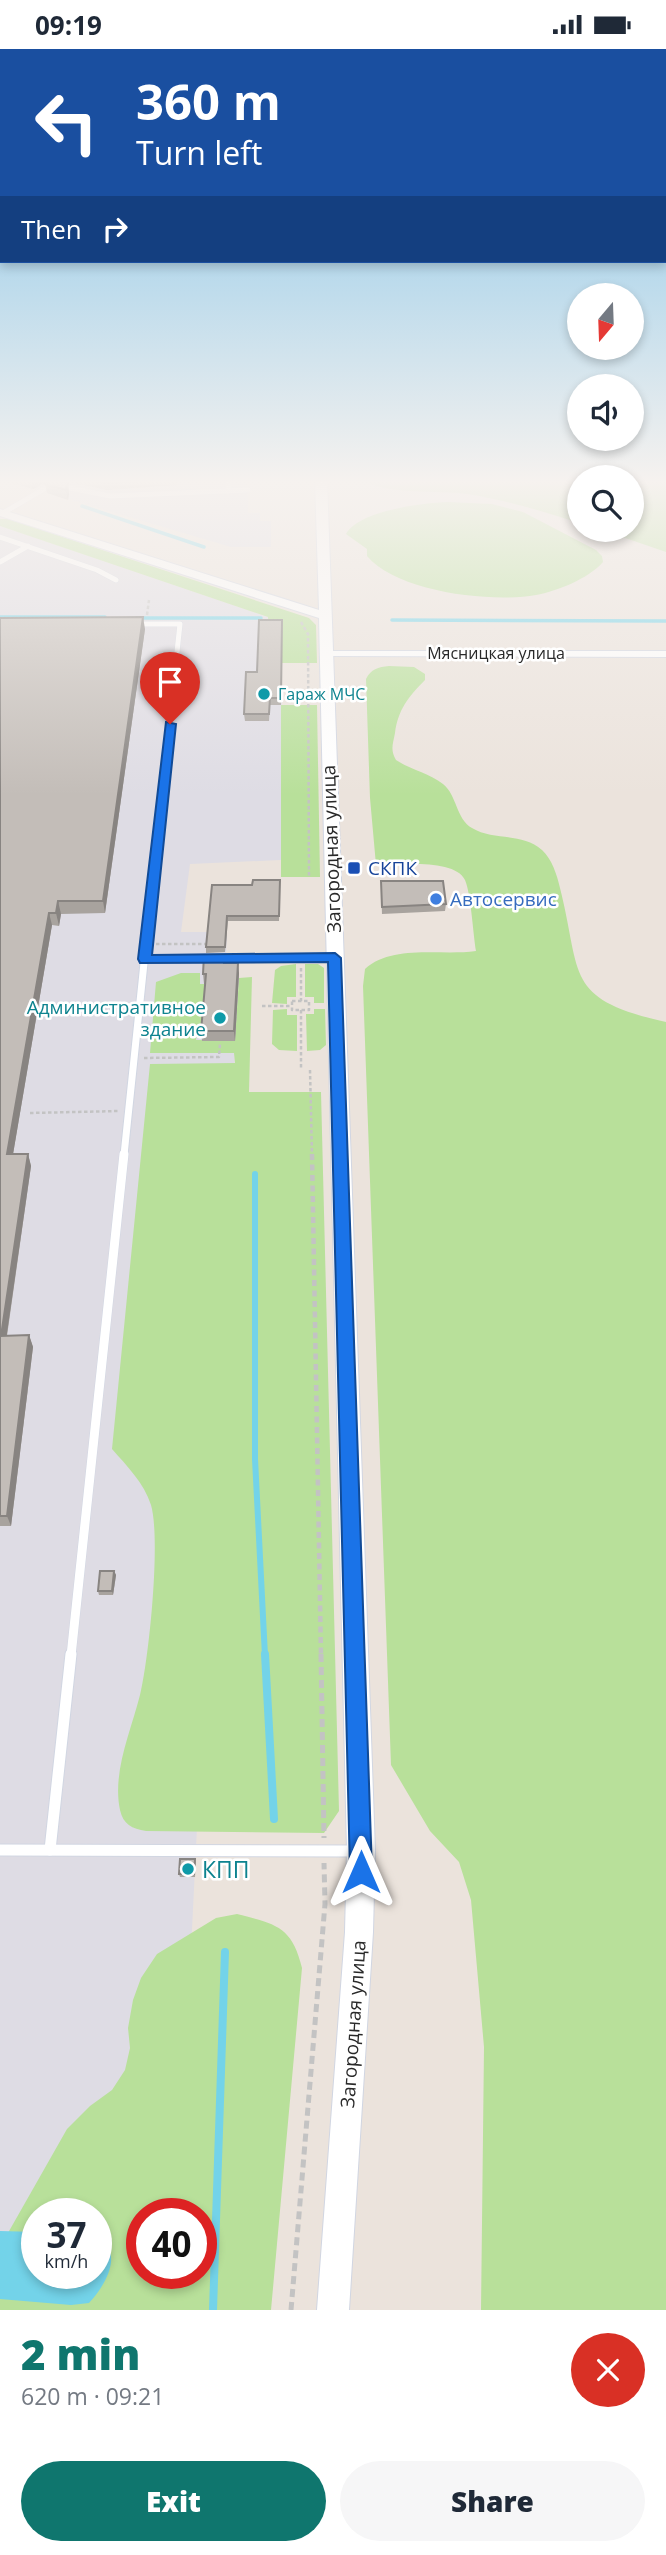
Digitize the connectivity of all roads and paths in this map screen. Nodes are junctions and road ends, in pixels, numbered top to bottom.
1 (225, 585) edge
2 (324, 585) edge
3 (325, 616) junction
4 (298, 621) dead end
5 (133, 624) edge
6 (325, 653) junction
7 (666, 654) edge
8 (309, 877) dead end
9 (156, 944) dead end
10 (207, 944) edge
11 (301, 958) junction
12 (335, 958) junction
13 (145, 959) junction
14 (301, 1001) junction
15 (262, 1006) dead end
16 (292, 1006) junction
17 (301, 1010) junction
18 (220, 1044) dead end
19 (134, 1058) junction
20 (301, 1070) dead end
21 (310, 1070) dead end
22 (129, 1111) junction
23 (30, 1113) dead end
24 (0, 1850) edge
25 (50, 1850) junction
26 (324, 1851) junction
27 (361, 1851) junction
28 (291, 2310) edge
29 (333, 2310) edge

1 - 3 street
2 - 3 street, Загородная улица
3 - 6 street, Загородная улица
4 - 8 path
5 - 13 lane
6 - 7 street, Мясницкая улица
6 - 12 street, Загородная улица
9 - 10 path
11 - 12 lane
11 - 13 lane
11 - 14 path
12 - 27 street, Загородная улица
13 - 19 lane
14 - 16 path
14 - 17 path
15 - 16 path
16 - 17 path
17 - 20 path
18 - 19 path
19 - 22 lane
21 - 26 path
22 - 23 path
22 - 25 lane
24 - 25 lane
25 - 26 lane
26 - 27 lane
26 - 28 path
27 - 29 street, Загородная улица

